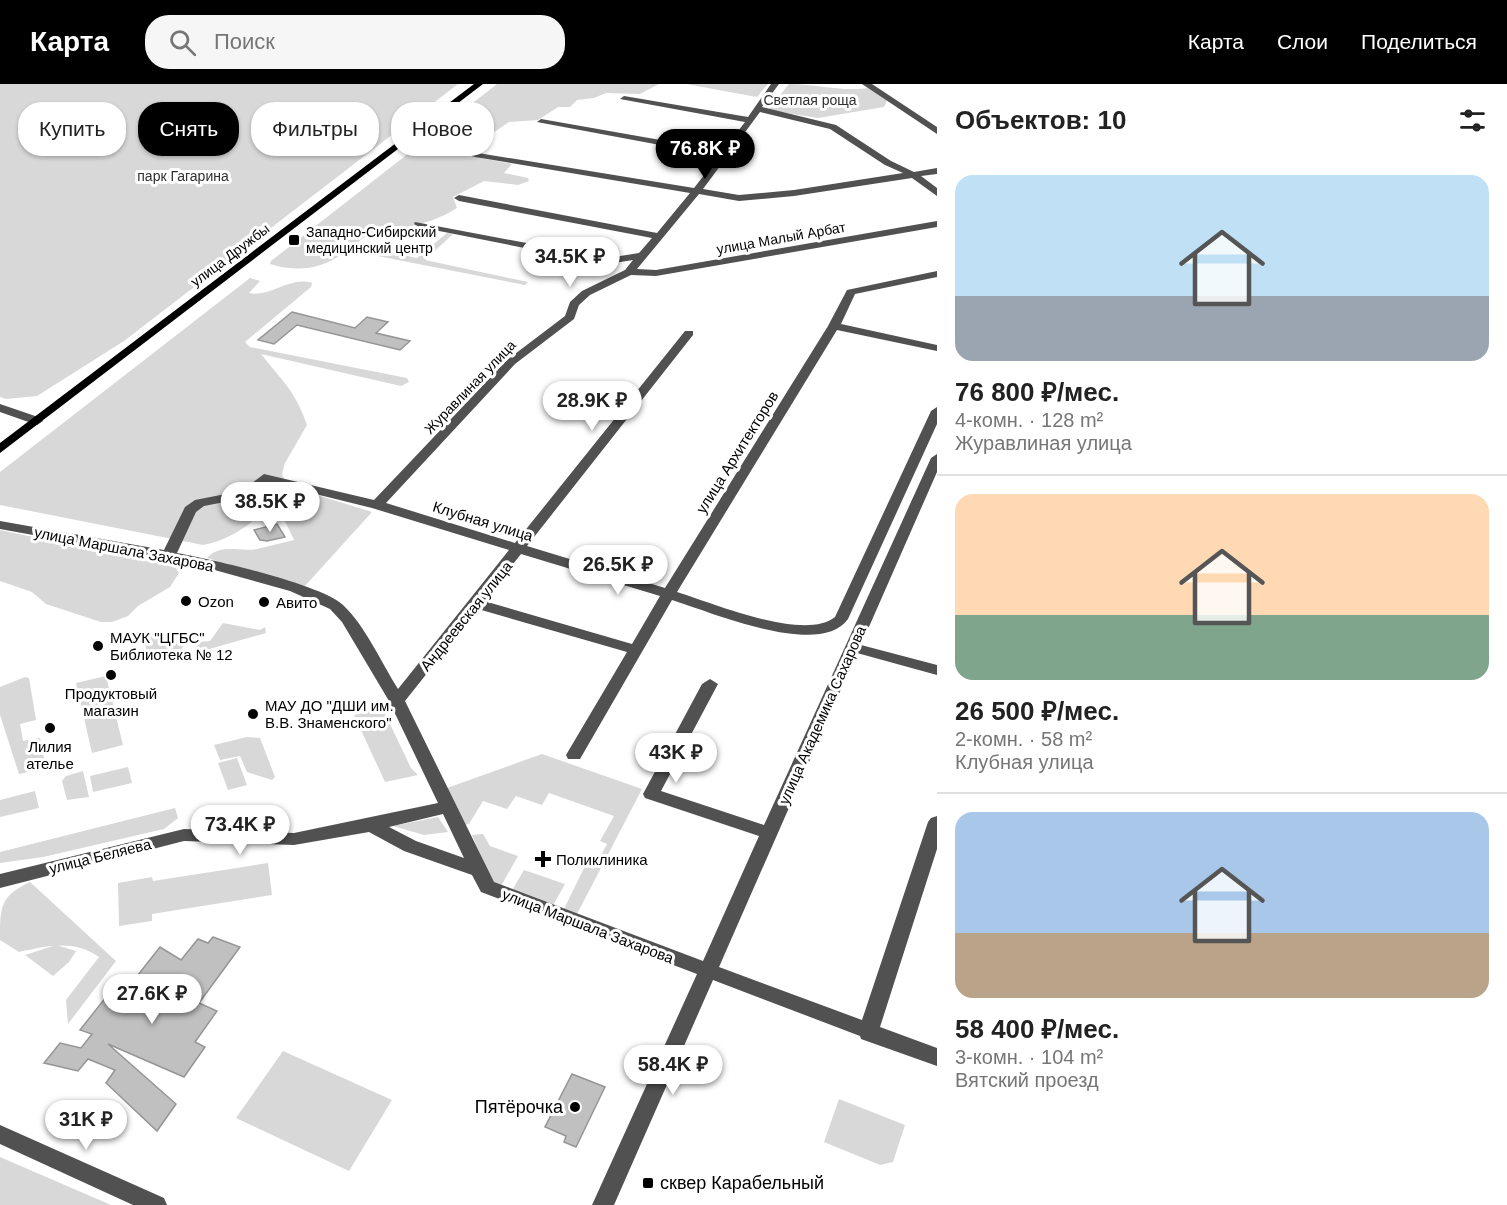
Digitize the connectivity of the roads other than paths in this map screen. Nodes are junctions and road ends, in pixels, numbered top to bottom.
1 (479, 84) edge
2 (775, 84) edge
3 (866, 84) edge
4 (624, 99) dead end
5 (759, 109) junction
6 (752, 120) junction
7 (541, 122) dead end
8 (937, 131) edge
9 (725, 154) junction
10 (486, 156) edge
11 (937, 171) edge
12 (915, 175) junction
13 (695, 193) junction
14 (937, 193) edge
15 (459, 198) dead end
16 (419, 224) dead end
17 (937, 224) edge
18 (659, 236) junction
19 (640, 256) junction
20 (629, 273) junction
21 (937, 274) edge
22 (834, 326) junction
23 (689, 333) dead end
24 (937, 348) edge
25 (0, 408) edge
26 (937, 411) edge
27 (37, 421) junction
28 (0, 449) edge
29 (937, 458) edge
30 (377, 505) junction
31 (0, 525) edge
32 (519, 550) junction
33 (169, 555) junction
34 (668, 594) junction
35 (476, 603) junction
36 (852, 647) junction
37 (636, 650) junction
38 (937, 670) edge
39 (710, 684) dead end
40 (397, 700) junction
41 (574, 755) dead end
42 (448, 807) junction
43 (937, 822) edge
44 (371, 825) junction
45 (769, 833) junction
46 (478, 870) junction
47 (0, 881) edge
48 (706, 971) junction
49 (868, 1033) junction
50 (937, 1058) edge
51 (0, 1134) edge
52 (156, 1205) edge
53 (603, 1205) edge

1 - 27 main road, улица Дружбы
2 - 5 street
3 - 8 street
4 - 6 street
5 - 6 street
5 - 12 street
6 - 9 street
7 - 9 street
9 - 13 street
10 - 13 street
11 - 12 street
12 - 13 street
12 - 14 street
13 - 18 street
15 - 18 street
16 - 19 street
17 - 20 street, улица Малый Арбат
18 - 19 street
19 - 20 street
20 - 30 street, Журавлиная улица
21 - 22 street, улица Архитекторов
22 - 24 street
22 - 34 street, улица Архитекторов
23 - 32 street, Андреевская улица
25 - 27 street
26 - 34 street, Клубная улица
27 - 28 main road, улица Дружбы
29 - 36 street, улица Академика Сахарова
30 - 32 street, Клубная улица
30 - 33 street, Клубная улица
31 - 33 street, улица Маршала Захарова
32 - 34 street, Клубная улица
32 - 35 street, Андреевская улица
33 - 40 street, улица Маршала Захарова
34 - 37 street, улица Архитекторов
35 - 37 street
35 - 40 street, Андреевская улица
36 - 38 street
36 - 45 street, улица Академика Сахарова
37 - 41 street, улица Архитекторов
39 - 45 street
40 - 42 street, улица Маршала Захарова
42 - 44 street, улица Беляева
42 - 46 street, улица Маршала Захарова
43 - 49 street
44 - 46 street
44 - 47 street, улица Беляева
45 - 48 street, улица Академика Сахарова
46 - 48 street, улица Маршала Захарова
48 - 49 street, улица Маршала Захарова
48 - 53 street, улица Академика Сахарова
49 - 50 street, улица Маршала Захарова
51 - 52 street

